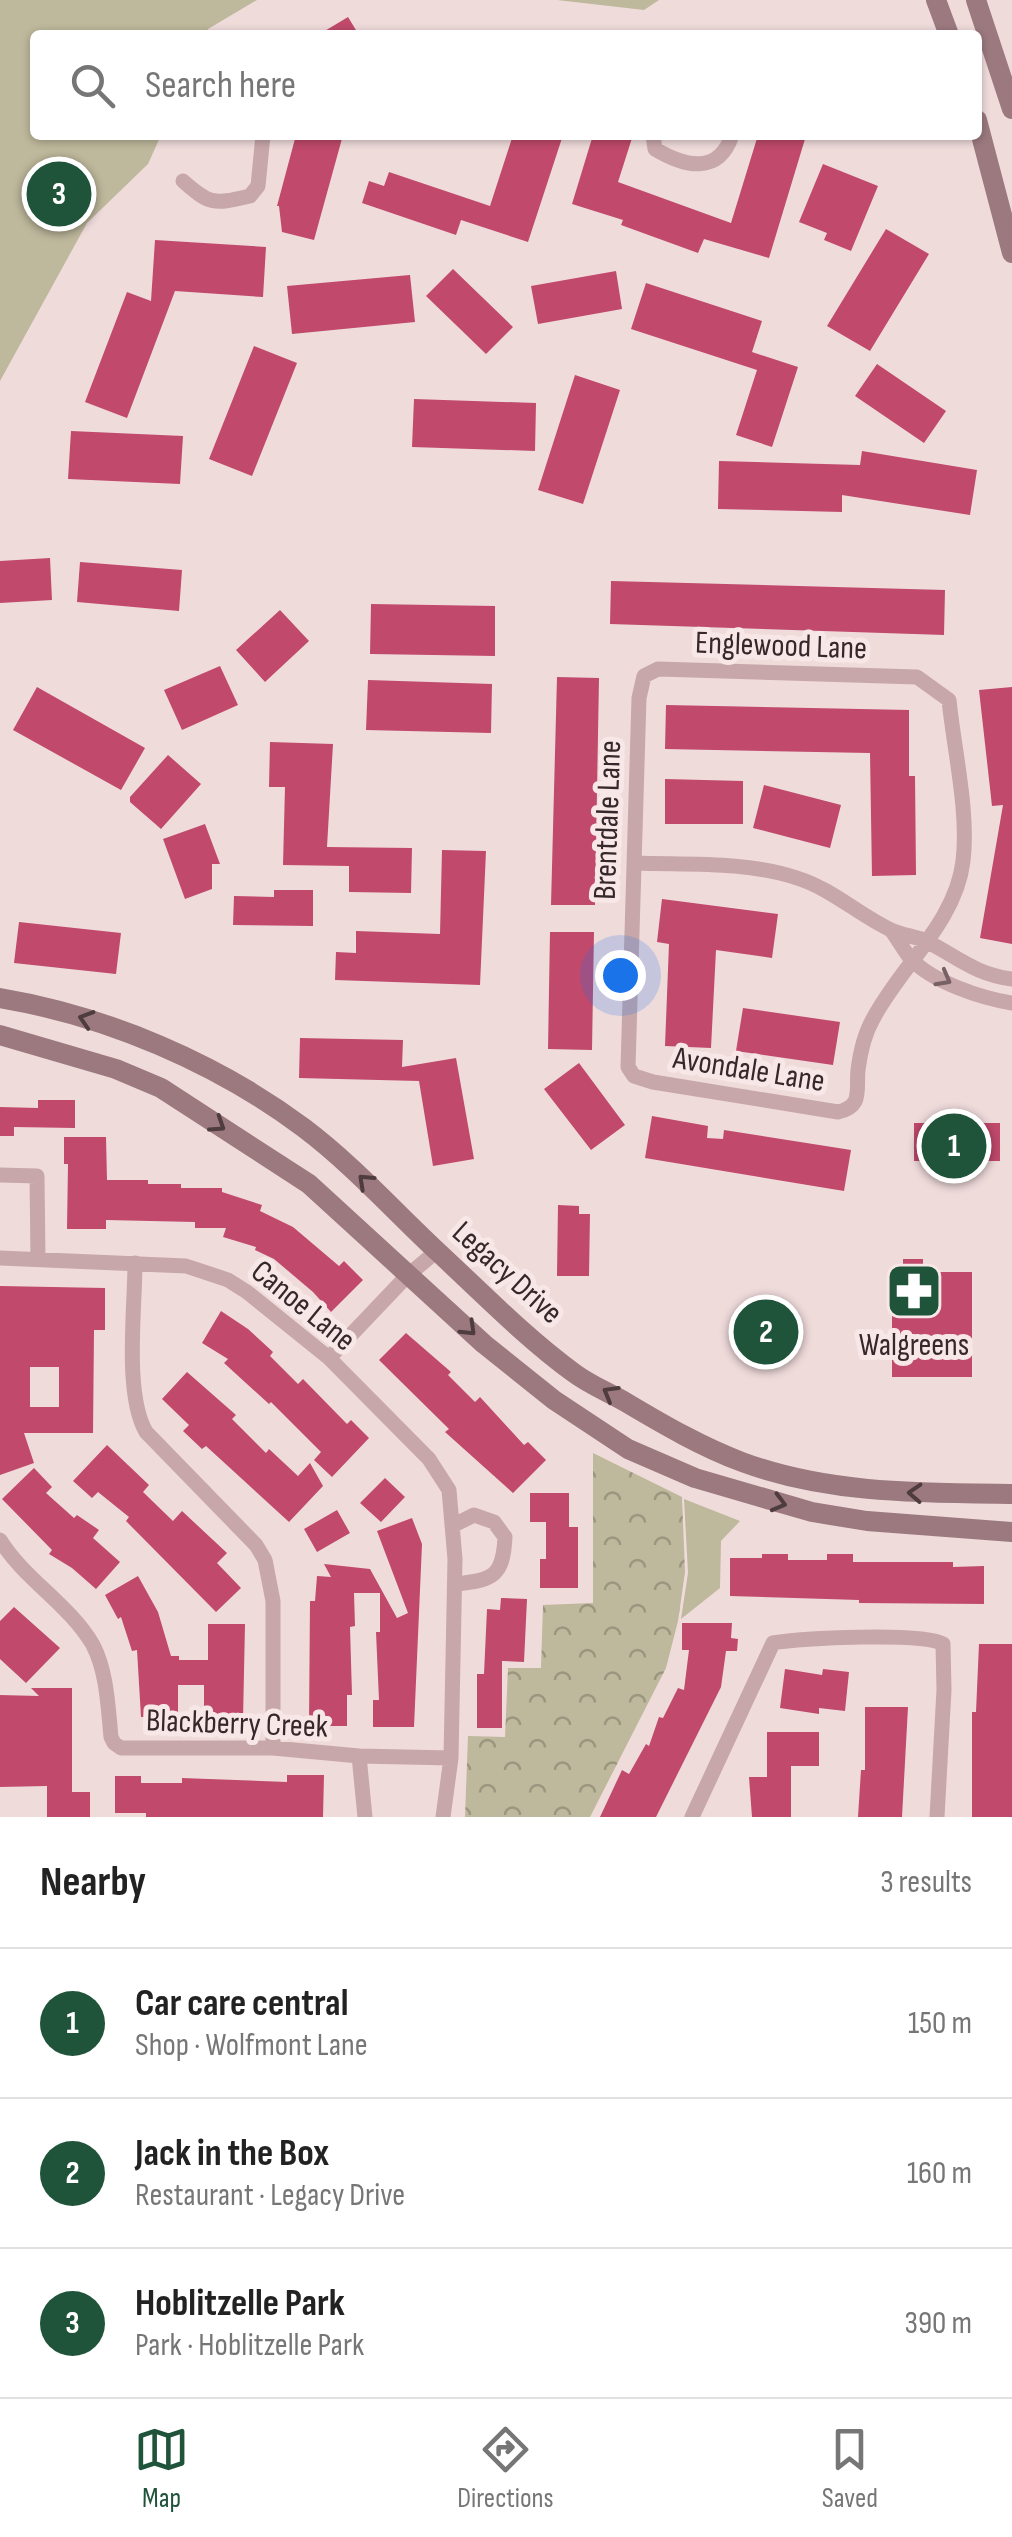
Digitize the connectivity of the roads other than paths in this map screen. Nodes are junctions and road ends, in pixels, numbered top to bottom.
1 (964, 0) edge
2 (976, 0) edge
3 (938, 4) edge
4 (947, 30) edge
5 (1012, 109) edge
6 (982, 139) edge
7 (263, 140) edge
8 (654, 140) edge
9 (731, 140) edge
10 (183, 181) dead end
11 (1012, 252) edge
12 (642, 684) joint
13 (635, 863) junction
14 (892, 931) junction
15 (926, 941) junction
16 (912, 961) junction
17 (1012, 979) edge
18 (0, 998) edge
19 (1012, 1003) edge
20 (0, 1035) edge
21 (172, 1052) junction
22 (634, 1076) joint
23 (161, 1088) junction
24 (0, 1175) edge
25 (437, 1251) junction
26 (0, 1258) edge
27 (38, 1259) junction
28 (136, 1263) junction
29 (407, 1276) junction
30 (328, 1358) junction
31 (744, 1462) junction
32 (730, 1489) junction
33 (1012, 1494) edge
34 (452, 1526) junction
35 (1012, 1532) edge
36 (0, 1540) edge
37 (12, 1560) junction
38 (0, 1574) edge
39 (455, 1584) junction
40 (273, 1748) junction
41 (359, 1756) junction
42 (450, 1758) junction
43 (365, 1817) edge
44 (443, 1817) edge
45 (692, 1817) edge
46 (937, 1817) edge

1 - 3 main road
2 - 5 main road
3 - 4 main road
6 - 11 main road
7 - 10 street
8 - 9 street
12 - 13 street, Brentdale Lane
12 - 15 street, Englewood Lane
13 - 14 street
13 - 22 street, Brentdale Lane
14 - 15 street
14 - 16 street
15 - 16 street
15 - 17 street
16 -> 19 street
16 - 22 street, Avondale Lane
21 -> 18 main road, Legacy Drive
20 - 23 main road, Legacy Drive
21 - 23 main road
25 -> 21 main road, Legacy Drive
23 -> 29 main road, Legacy Drive
24 - 27 street
25 - 29 street
31 -> 25 main road, Legacy Drive
26 - 27 street, Canoe Lane
27 - 28 street, Canoe Lane
28 - 30 street, Canoe Lane
28 - 40 street
29 - 30 street
29 -> 32 main road, Legacy Drive
30 - 34 street, Canoe Lane
31 - 32 main road
33 -> 31 main road, Legacy Drive
32 -> 35 main road, Legacy Drive
34 - 39 street, Canoe Lane
34 - 39 street
36 - 37 street
37 - 38 street
37 - 40 street, Blackberry Creek
39 - 42 street, Canoe Lane
40 - 41 street, Blackberry Creek
41 - 42 street, Blackberry Creek
41 - 43 street, Blackberry Creek
42 - 44 street, Canoe Lane
45 - 46 street

